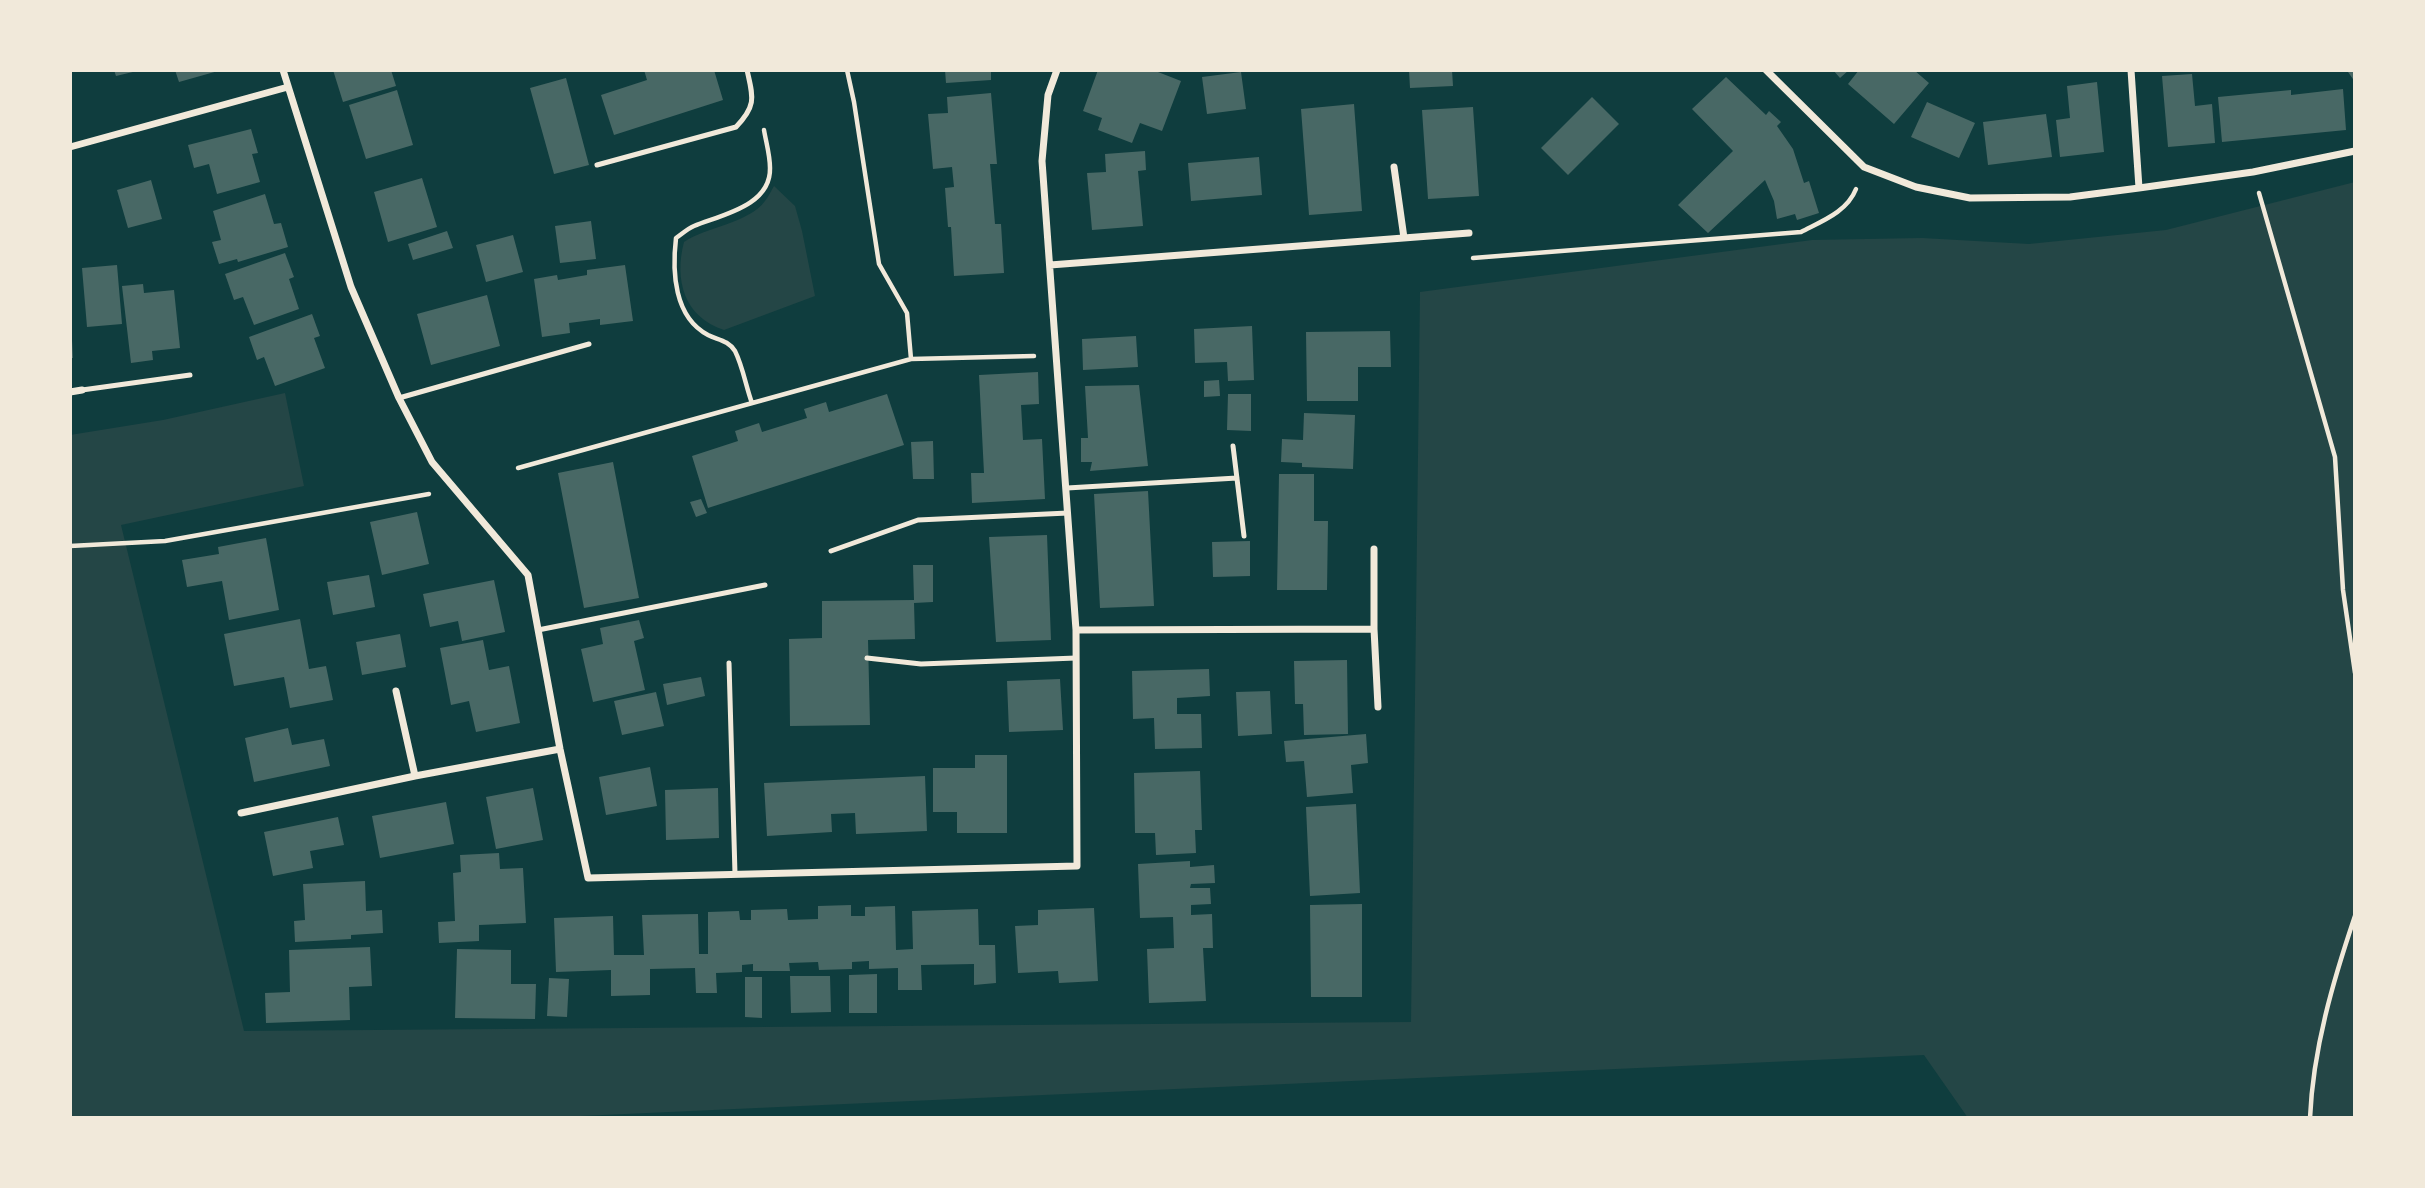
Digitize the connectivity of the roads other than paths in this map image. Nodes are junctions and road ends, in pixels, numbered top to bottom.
1 (284, 70) edge
2 (747, 70) edge
3 (1057, 70) edge
4 (1766, 70) edge
5 (2131, 70) edge
6 (288, 87) junction
7 (70, 147) edge
8 (2355, 150) edge
9 (597, 165) dead end
10 (1394, 167) dead end
11 (2139, 188) junction
12 (1469, 233) dead end
13 (1404, 238) junction
14 (1050, 265) junction
15 (589, 344) dead end
16 (190, 375) dead end
17 (82, 390) joint
18 (70, 392) edge
19 (399, 398) junction
20 (1233, 446) dead end
21 (1237, 478) junction
22 (1066, 488) junction
23 (1068, 513) junction
24 (1244, 536) dead end
25 (1374, 550) dead end
26 (831, 551) dead end
27 (765, 585) dead end
28 (1374, 629) junction
29 (538, 630) junction
30 (1076, 630) junction
31 (867, 658) dead end
32 (1076, 658) junction
33 (729, 663) dead end
34 (396, 691) dead end
35 (1378, 707) dead end
36 (560, 749) junction
37 (415, 776) junction
38 (241, 813) dead end
39 (735, 874) junction

1 - 6 street
2 - 9 lane
3 - 14 street
4 - 11 street
5 - 11 street
6 - 7 street
6 - 19 street
8 - 11 street
10 - 13 street
12 - 13 street
13 - 14 street
14 - 22 street
15 - 19 lane
16 - 17 lane
17 - 18 street
19 - 29 street
20 - 21 lane
21 - 22 lane
21 - 24 lane
22 - 23 street
23 - 26 lane
23 - 30 street
25 - 28 street
27 - 29 lane
28 - 30 street
28 - 35 street
29 - 36 street
30 - 32 street
31 - 32 lane
32 - 39 street
33 - 39 lane
34 - 37 street
36 - 37 street
36 - 39 street
37 - 38 street

